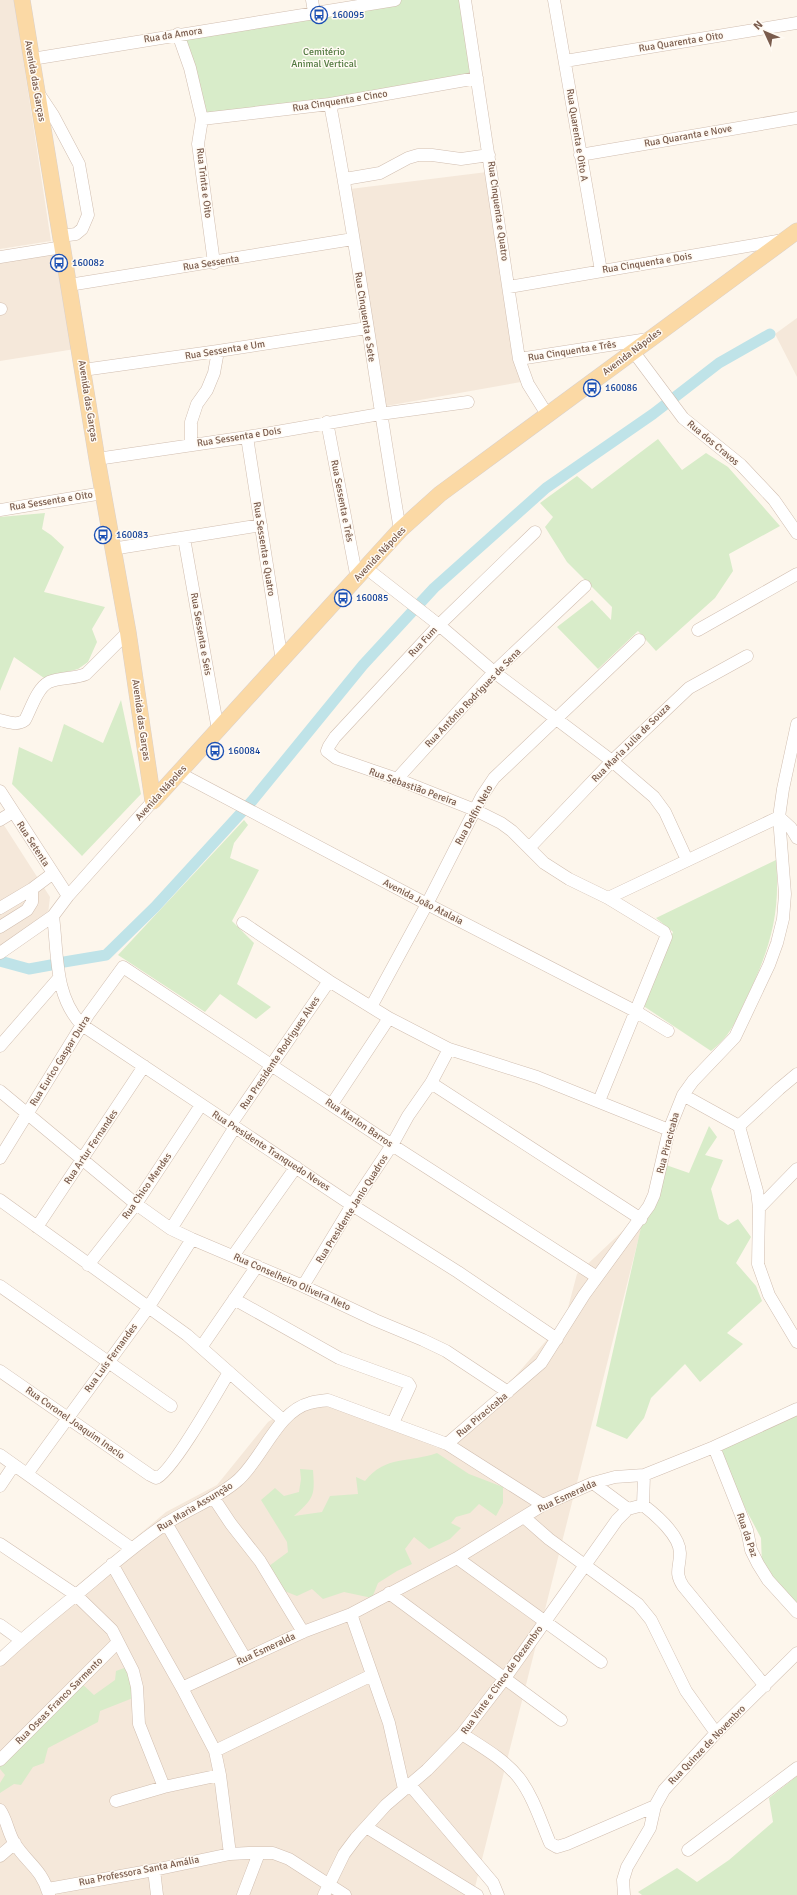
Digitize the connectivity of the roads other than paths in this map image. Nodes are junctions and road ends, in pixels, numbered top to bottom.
1 (22, 0) edge
2 (312, 0) edge
3 (390, 0) edge
4 (465, 0) edge
5 (554, 0) edge
6 (314, 12) junction
7 (797, 23) edge
8 (178, 34) junction
9 (32, 59) junction
10 (565, 61) junction
11 (477, 78) junction
12 (37, 93) junction
13 (330, 104) junction
14 (797, 118) edge
15 (202, 119) junction
16 (490, 155) junction
17 (580, 155) junction
18 (345, 179) junction
19 (791, 236) edge
20 (353, 239) junction
21 (62, 242) junction
22 (0, 257) edge
23 (214, 263) junction
24 (601, 271) junction
25 (69, 285) junction
26 (509, 287) junction
27 (367, 328) junction
28 (649, 339) junction
29 (218, 351) junction
30 (633, 351) junction
31 (519, 359) junction
32 (83, 370) junction
33 (468, 402) dead end
34 (380, 414) junction
35 (548, 416) junction
36 (327, 422) junction
37 (247, 437) junction
38 (191, 444) junction
39 (97, 459) junction
40 (103, 493) junction
41 (0, 510) edge
42 (261, 525) junction
43 (400, 530) junction
44 (535, 532) dead end
45 (797, 533) edge
46 (184, 538) junction
47 (112, 549) junction
48 (361, 574) junction
49 (797, 574) edge
50 (585, 586) dead end
51 (439, 625) junction
52 (698, 630) dead end
53 (128, 632) junction
54 (639, 640) dead end
55 (747, 656) dead end
56 (282, 661) junction
57 (494, 672) junction
58 (555, 719) junction
59 (0, 720) edge
60 (797, 724) edge
61 (218, 730) junction
62 (336, 758) joint
63 (612, 761) junction
64 (178, 773) junction
65 (397, 779) junction
66 (0, 791) edge
67 (153, 802) junction
68 (475, 810) junction
69 (13, 812) junction
70 (779, 817) junction
71 (0, 820) edge
72 (797, 838) edge
73 (529, 848) junction
74 (687, 860) junction
75 (52, 874) junction
76 (32, 889) junction
77 (68, 896) junction
78 (608, 898) junction
79 (427, 904) junction
80 (0, 908) edge
81 (53, 916) junction
82 (243, 923) dead end
83 (0, 927) edge
84 (0, 953) edge
85 (123, 967) joint
86 (59, 978) junction
87 (328, 981) junction
88 (371, 1007) junction
89 (635, 1011) junction
90 (389, 1018) junction
91 (82, 1025) junction
92 (668, 1031) dead end
93 (0, 1046) edge
94 (450, 1049) junction
95 (144, 1066) junction
96 (272, 1066) junction
97 (797, 1074) edge
98 (431, 1083) junction
99 (0, 1091) edge
100 (683, 1095) junction
101 (599, 1101) junction
102 (332, 1104) junction
103 (201, 1105) junction
104 (28, 1114) junction
105 (233, 1126) junction
106 (739, 1126) junction
107 (669, 1130) junction
108 (392, 1145) junction
109 (0, 1158) edge
110 (83, 1160) junction
111 (296, 1166) junction
112 (797, 1169) edge
113 (0, 1200) edge
114 (136, 1204) junction
115 (352, 1205) junction
116 (759, 1208) junction
117 (641, 1219) junction
118 (37, 1227) junction
119 (171, 1229) junction
120 (192, 1239) junction
121 (233, 1256) junction
122 (88, 1265) junction
123 (257, 1266) junction
124 (596, 1277) junction
125 (0, 1286) edge
126 (303, 1286) junction
127 (234, 1299) junction
128 (148, 1308) junction
129 (557, 1339) junction
130 (797, 1342) edge
131 (202, 1346) junction
132 (107, 1362) junction
133 (0, 1371) edge
134 (229, 1372) junction
135 (508, 1392) junction
136 (171, 1406) dead end
137 (797, 1409) edge
138 (67, 1419) junction
139 (283, 1420) junction
140 (393, 1423) junction
141 (447, 1444) junction
142 (714, 1447) junction
143 (0, 1455) edge
144 (14, 1465) junction
145 (27, 1474) junction
146 (644, 1475) junction
147 (593, 1483) junction
148 (0, 1486) edge
149 (213, 1497) junction
150 (543, 1505) junction
151 (643, 1505) junction
152 (628, 1509) junction
153 (525, 1518) junction
154 (166, 1523) junction
155 (0, 1544) edge
156 (131, 1548) junction
157 (457, 1558) junction
158 (112, 1564) junction
159 (584, 1565) junction
160 (389, 1593) junction
161 (76, 1595) junction
162 (797, 1612) edge
163 (351, 1614) junction
164 (545, 1620) junction
165 (0, 1625) edge
166 (303, 1632) junction
167 (21, 1640) junction
168 (118, 1642) junction
169 (797, 1653) edge
170 (245, 1658) junction
171 (0, 1660) edge
172 (601, 1662) dead end
173 (372, 1675) junction
174 (505, 1678) junction
175 (765, 1686) junction
176 (182, 1688) junction
177 (561, 1720) dead end
178 (716, 1733) junction
179 (462, 1734) junction
180 (214, 1751) junction
181 (0, 1760) edge
182 (797, 1768) edge
183 (220, 1775) junction
184 (164, 1787) junction
185 (407, 1787) junction
186 (116, 1801) dead end
187 (655, 1806) junction
188 (0, 1810) edge
189 (366, 1827) junction
190 (15, 1843) junction
191 (688, 1850) dead end
192 (260, 1853) junction
193 (230, 1854) junction
194 (0, 1856) edge
195 (154, 1870) junction
196 (326, 1890) edge
197 (49, 1892) edge
198 (157, 1895) edge
199 (243, 1895) edge
200 (345, 1895) edge
201 (477, 1895) edge
202 (498, 1895) edge
203 (624, 1895) edge

1 - 9 main road, Avenida das Garças
2 - 6 street
3 - 6 street, Rua da Amora
4 - 11 street, Rua Cinquenta e Quatro
5 - 10 street, Rua Quarenta e Oito A
6 - 8 street, Rua da Amora
7 - 10 street, Rua Quarenta e Oito
8 - 9 street, Rua da Amora
8 - 15 street, Rua Trinta e Oito
9 - 12 main road, Avenida das Garças
10 - 17 street, Rua Quarenta e Oito A
11 - 13 street, Rua Cinquenta e Cinco
11 - 16 street, Rua Cinquenta e Quatro
12 - 21 main road, Avenida das Garças
12 - 21 street
13 - 15 street, Rua Cinquenta e Cinco
13 - 18 street, Rua Cinquenta e Sete
14 - 17 street, Rua Quaranta e Nove
15 - 23 street, Rua Trinta e Oito
16 - 18 street
16 - 26 street, Rua Cinquenta e Quatro
17 - 24 street, Rua Quarenta e Oito A
18 - 20 street, Rua Cinquenta e Sete
19 - 24 street, Rua Cinquenta e Dois
19 - 28 main road, Avenida Nápoles
20 - 23 street, Rua Sessenta
20 - 27 street, Rua Cinquenta e Sete
21 - 22 street
21 - 25 main road, Avenida das Garças
23 - 25 street, Rua Sessenta
24 - 26 street, Rua Cinquenta e Dois
25 - 32 main road, Avenida das Garças
26 - 31 street, Rua Cinquenta e Quatro
27 - 29 street, Rua Sessenta e Um
27 - 34 street, Rua Cinquenta e Sete
28 - 30 main road, Avenida Nápoles
28 - 31 street, Rua Cinquenta e Três
29 - 32 street, Rua Sessenta e Um
29 - 38 street
30 - 35 main road, Avenida Nápoles
30 - 45 street, Rua dos Cravos
31 - 35 street, Rua Cinquenta e Quatro
32 - 39 main road, Avenida das Garças
33 - 34 street, Rua Sessenta e Dois
34 - 36 street, Rua Sessenta e Dois
34 - 43 street, Rua Cinquenta e Sete
35 - 43 main road, Avenida Nápoles
36 - 37 street, Rua Sessenta e Dois
36 - 48 street, Rua Sessenta e Três
37 - 38 street, Rua Sessenta e Dois
37 - 42 street, Rua Sessenta e Quatro
38 - 39 street, Rua Sessenta e Dois
39 - 40 main road, Avenida das Garças
40 - 41 street, Rua Sessenta e Oito
40 - 47 main road, Avenida das Garças
42 - 46 street
42 - 56 street, Rua Sessenta e Quatro
43 - 48 main road, Avenida Nápoles
44 - 51 street, Rua Fum
46 - 47 street
46 - 61 street, Rua Sessenta e Seis
47 - 53 main road, Avenida das Garças
48 - 51 street
48 - 56 main road, Avenida Nápoles
49 - 52 street
50 - 57 street, Rua Antônio Rodrigues de Sena
51 - 57 street
51 - 62 street, Rua Fum
53 - 59 street
53 - 67 main road, Avenida das Garças
54 - 58 street, Rua Delfin Neto
55 - 63 street, Rua Maria Julia de Souza
56 - 61 main road, Avenida Nápoles
57 - 58 street
57 - 65 street, Rua Antônio Rodrigues de Sena
58 - 63 street
58 - 68 street, Rua Delfin Neto
60 - 70 street, Rua Piracicaba
61 - 64 main road, Avenida Nápoles
62 - 65 street, Rua Sebastião Pereira
63 - 73 street, Rua Maria Julia de Souza
63 - 74 street
64 - 67 main road, Avenida Nápoles
64 - 79 street, Avenida João Atalaia
65 - 68 street, Rua Sebastião Pereira
66 - 69 street, Rua Setenta
67 - 77 street, Avenida Nápoles
68 - 73 street, Rua Sebastião Pereira
68 - 79 street, Rua Delfin Neto
69 - 71 street
69 - 75 street, Rua Setenta
70 - 72 street
70 - 74 street
70 - 100 street, Rua Piracicaba
73 - 78 street, Rua Sebastião Pereira
74 - 78 street
75 - 76 street
75 - 77 street, Rua Setenta
76 - 80 street
76 - 83 street
77 - 81 street, Avenida Nápoles
78 - 89 street, Rua Sebastião Pereira
79 - 88 street, Rua Delfin Neto
79 - 89 street, Avenida João Atalaia
81 - 84 street, Avenida Nápoles
81 - 86 street, Rua Presidente Tranquedo Neves
82 - 87 street
85 - 91 street, Rua Eurico Gaspar Dutra
85 - 96 street, Rua Marlon Barros
86 - 91 street, Rua Presidente Tranquedo Neves
86 - 93 street
87 - 88 street
87 - 96 street, Rua Presidente Rodrigues Alves
88 - 90 street
89 - 92 street, Avenida João Atalaia
89 - 101 street
90 - 94 street
90 - 102 street
91 - 95 street, Rua Presidente Tranquedo Neves
91 - 104 street, Rua Eurico Gaspar Dutra
94 - 98 street, Rua Presidente Janio Quadros
94 - 101 street
95 - 103 street, Rua Presidente Tranquedo Neves
95 - 110 street, Rua Artur Fernandes
96 - 102 street, Rua Marlon Barros
96 - 105 street, Rua Presidente Rodrigues Alves
97 - 106 street
98 - 108 street, Rua Presidente Janio Quadros
98 - 117 street
99 - 104 street, Rua Conselheiro Oliveira Neto
100 - 106 street
100 - 107 street, Rua Piracicaba
101 - 107 street
102 - 108 street, Rua Marlon Barros
103 - 105 street, Rua Presidente Tranquedo Neves
103 - 114 street, Rua Chico Mendes
104 - 109 street, Rua Eurico Gaspar Dutra
104 - 110 street, Rua Conselheiro Oliveira Neto
105 - 111 street, Rua Presidente Tranquedo Neves
105 - 119 street, Rua Presidente Rodrigues Alves
106 - 116 street
107 - 117 street, Rua Piracicaba
108 - 115 street, Rua Presidente Janio Quadros
108 - 124 street, Rua Marlon Barros
110 - 114 street, Rua Conselheiro Oliveira Neto
110 - 118 street, Rua Artur Fernandes
111 - 115 street, Rua Presidente Tranquedo Neves
111 - 121 street
112 - 116 street
113 - 118 street
114 - 119 street, Rua Conselheiro Oliveira Neto
114 - 122 street, Rua Chico Mendes
115 - 126 street, Rua Presidente Janio Quadros
115 - 129 street, Rua Presidente Tranquedo Neves
116 - 130 street
117 - 124 street, Rua Piracicaba
118 - 122 street
119 - 120 street, Rua Conselheiro Oliveira Neto
120 - 121 street, Rua Conselheiro Oliveira Neto
120 - 128 street, Rua Luís Fernandes
121 - 123 street, Rua Conselheiro Oliveira Neto
122 - 128 street
123 - 126 street, Rua Conselheiro Oliveira Neto
123 - 127 street
124 - 129 street, Rua Piracicaba
125 - 132 street
126 - 135 street, Rua Conselheiro Oliveira Neto
127 - 131 street
127 - 140 street
128 - 131 street
128 - 132 street, Rua Luís Fernandes
129 - 135 street, Rua Piracicaba
131 - 134 street
132 - 136 street
132 - 138 street, Rua Luís Fernandes
133 - 138 street, Rua Coronel Joaquim Inacio
134 - 138 street, Rua Coronel Joaquim Inacio
134 - 139 street
135 - 141 street, Rua Piracicaba
137 - 142 street, Rua Esmeralda
138 - 145 street, Rua Luís Fernandes
139 - 140 street, Rua Maria Assunção
139 - 149 street, Rua Maria Assunção
140 - 141 street, Rua Maria Assunção
141 - 150 street, Rua Maria Assunção
142 - 146 street, Rua Esmeralda
142 - 162 street, Rua da Paz
143 - 144 street
144 - 145 street
144 - 148 street
145 - 156 street
146 - 147 street, Rua Esmeralda
146 - 151 street
147 - 150 street, Rua Esmeralda
147 - 152 street
149 - 154 street, Rua Maria Assunção
149 - 166 street
150 - 153 street, Rua Esmeralda
151 - 152 street
151 - 175 street
152 - 159 street, Rua Vinte e Cinco de Dezembro
153 - 157 street, Rua Esmeralda
153 - 159 street
154 - 156 street, Rua Maria Assunção
154 - 170 street
155 - 161 street
156 - 158 street, Rua Maria Assunção
157 - 160 street, Rua Esmeralda
157 - 164 street
158 - 161 street, Rua Maria Assunção
158 - 176 street
159 - 164 street, Rua Vinte e Cinco de Dezembro
159 - 178 street
160 - 163 street, Rua Esmeralda
160 - 174 street
161 - 167 street, Rua Maria Assunção
161 - 168 street
163 - 166 street, Rua Esmeralda
163 - 173 street
164 - 172 street
164 - 174 street, Rua Vinte e Cinco de Dezembro
165 - 167 street
166 - 170 street, Rua Esmeralda
167 - 171 street, Rua Maria Assunção
168 - 181 street, Rua Oseas Franco Sarmento
168 - 184 street
169 - 175 street, Rua Quinze de Novembro
170 - 176 street, Rua Esmeralda
173 - 180 street
173 - 185 street
174 - 177 street
174 - 179 street, Rua Vinte e Cinco de Dezembro
175 - 178 street, Rua Quinze de Novembro
176 - 180 street
178 - 187 street, Rua Quinze de Novembro
179 - 185 street, Rua Vinte e Cinco de Dezembro
179 - 187 street
180 - 183 street
182 - 191 street
183 - 184 street
183 - 193 street
184 - 186 street
185 - 189 street, Rua Vinte e Cinco de Dezembro
185 - 202 street
187 - 203 street, Rua Quinze de Novembro
188 - 190 street
189 - 196 street, Rua Vinte e Cinco de Dezembro
189 - 201 street
190 - 194 street
190 - 197 street
192 - 193 street, Rua Professora Santa Amália
192 - 196 street, Rua Professora Santa Amália
192 - 199 street
193 - 195 street, Rua Professora Santa Amália
195 - 197 street, Rua Professora Santa Amália
195 - 198 street
196 - 200 street, Rua Professora Santa Amália

